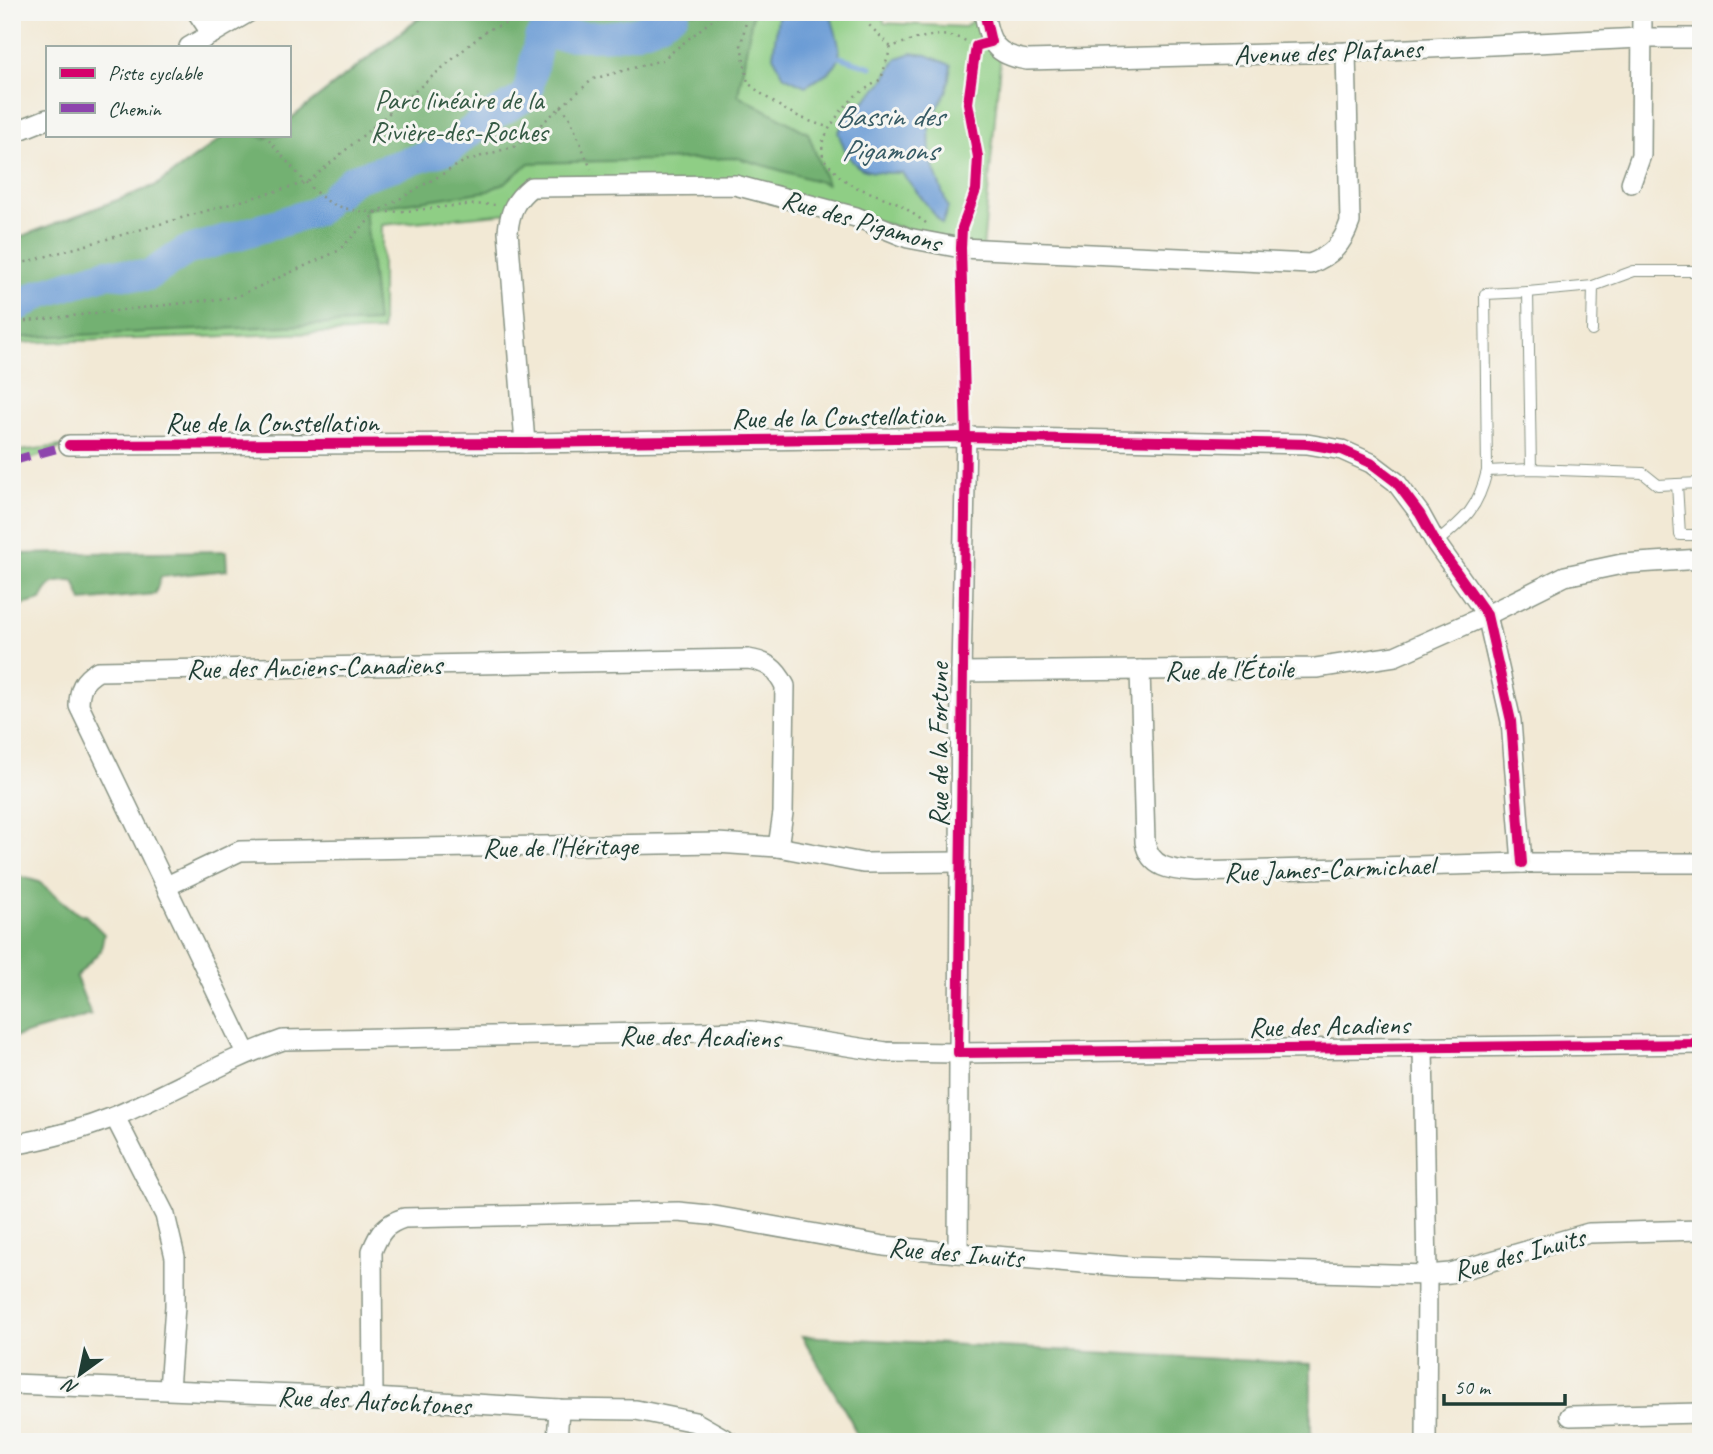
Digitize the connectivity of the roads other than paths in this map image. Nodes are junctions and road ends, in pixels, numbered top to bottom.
1 (197, 12) edge
2 (249, 12) edge
3 (984, 12) edge
4 (1642, 12) edge
5 (212, 34) junction
6 (1641, 38) junction
7 (1701, 38) edge
8 (192, 46) edge
9 (1346, 52) junction
10 (46, 119) edge
11 (12, 132) edge
12 (1631, 183) dead end
13 (1701, 271) edge
14 (1593, 286) junction
15 (1528, 292) junction
16 (1592, 331) dead end
17 (966, 437) junction
18 (526, 443) junction
19 (69, 445) dead end
20 (1531, 469) junction
21 (1487, 471) junction
22 (1699, 483) edge
23 (1677, 484) junction
24 (1701, 535) edge
25 (1436, 543) junction
26 (1701, 559) edge
27 (1487, 615) junction
28 (1140, 670) junction
29 (961, 672) junction
30 (778, 847) junction
31 (960, 862) junction
32 (1522, 863) junction
33 (1701, 863) edge
34 (167, 886) junction
35 (1701, 1044) edge
36 (1423, 1046) junction
37 (246, 1053) junction
38 (958, 1053) junction
39 (115, 1117) junction
40 (12, 1145) edge
41 (1701, 1230) edge
42 (958, 1253) junction
43 (1427, 1275) junction
44 (12, 1384) edge
45 (169, 1389) junction
46 (373, 1398) junction
47 (559, 1409) junction
48 (1701, 1413) edge
49 (1570, 1416) dead end
50 (557, 1442) edge
51 (730, 1442) edge
52 (1426, 1442) edge

1 - 5 street
2 - 5 street
3 - 9 street, Avenue des Platanes
4 - 6 street
5 - 8 street
6 - 7 street, Avenue des Platanes
6 - 9 street, Avenue des Platanes
6 - 12 street
9 - 18 street, Rue des Pigamons
10 - 11 street
13 - 14 lane
14 - 15 lane
14 - 16 lane
15 - 20 lane
15 - 21 lane
17 - 18 street, Rue de la Constellation
17 - 25 street, Rue de la Constellation
17 - 29 street, Rue de la Fortune
18 - 19 street, Rue de la Constellation
20 - 21 lane
20 - 23 lane
21 - 25 lane
22 - 23 lane
23 - 24 lane
25 - 27 street, Rue de la Constellation
26 - 27 street, Rue de l'Étoile
27 - 28 street, Rue de l'Étoile
27 - 32 street, Rue de la Constellation
28 - 29 street, Rue de l'Étoile
28 - 32 street, Rue James-Carmichael
29 - 31 street, Rue de la Fortune
30 - 31 street, Rue de l'Héritage
30 - 34 street, Rue de l'Héritage
30 - 34 street, Rue des Anciens-Canadiens
31 - 38 street, Rue de la Fortune
32 - 33 street, Rue James-Carmichael
34 - 37 street, Rue des Anciens-Canadiens
35 - 36 street, Rue des Acadiens
36 - 38 street, Rue des Acadiens
36 - 43 street
37 - 38 street, Rue des Acadiens
37 - 39 street, Rue des Acadiens
38 - 42 street, Rue de la Fortune
39 - 40 street, Rue des Acadiens
39 - 45 street
41 - 43 street, Rue des Inuits
42 - 43 street, Rue des Inuits
42 - 46 street, Rue des Inuits
43 - 52 street
44 - 45 street, Rue des Autochtones
45 - 46 street, Rue des Autochtones
46 - 47 street, Rue des Autochtones
47 - 50 street
47 - 51 street, Rue des Autochtones
48 - 49 street

